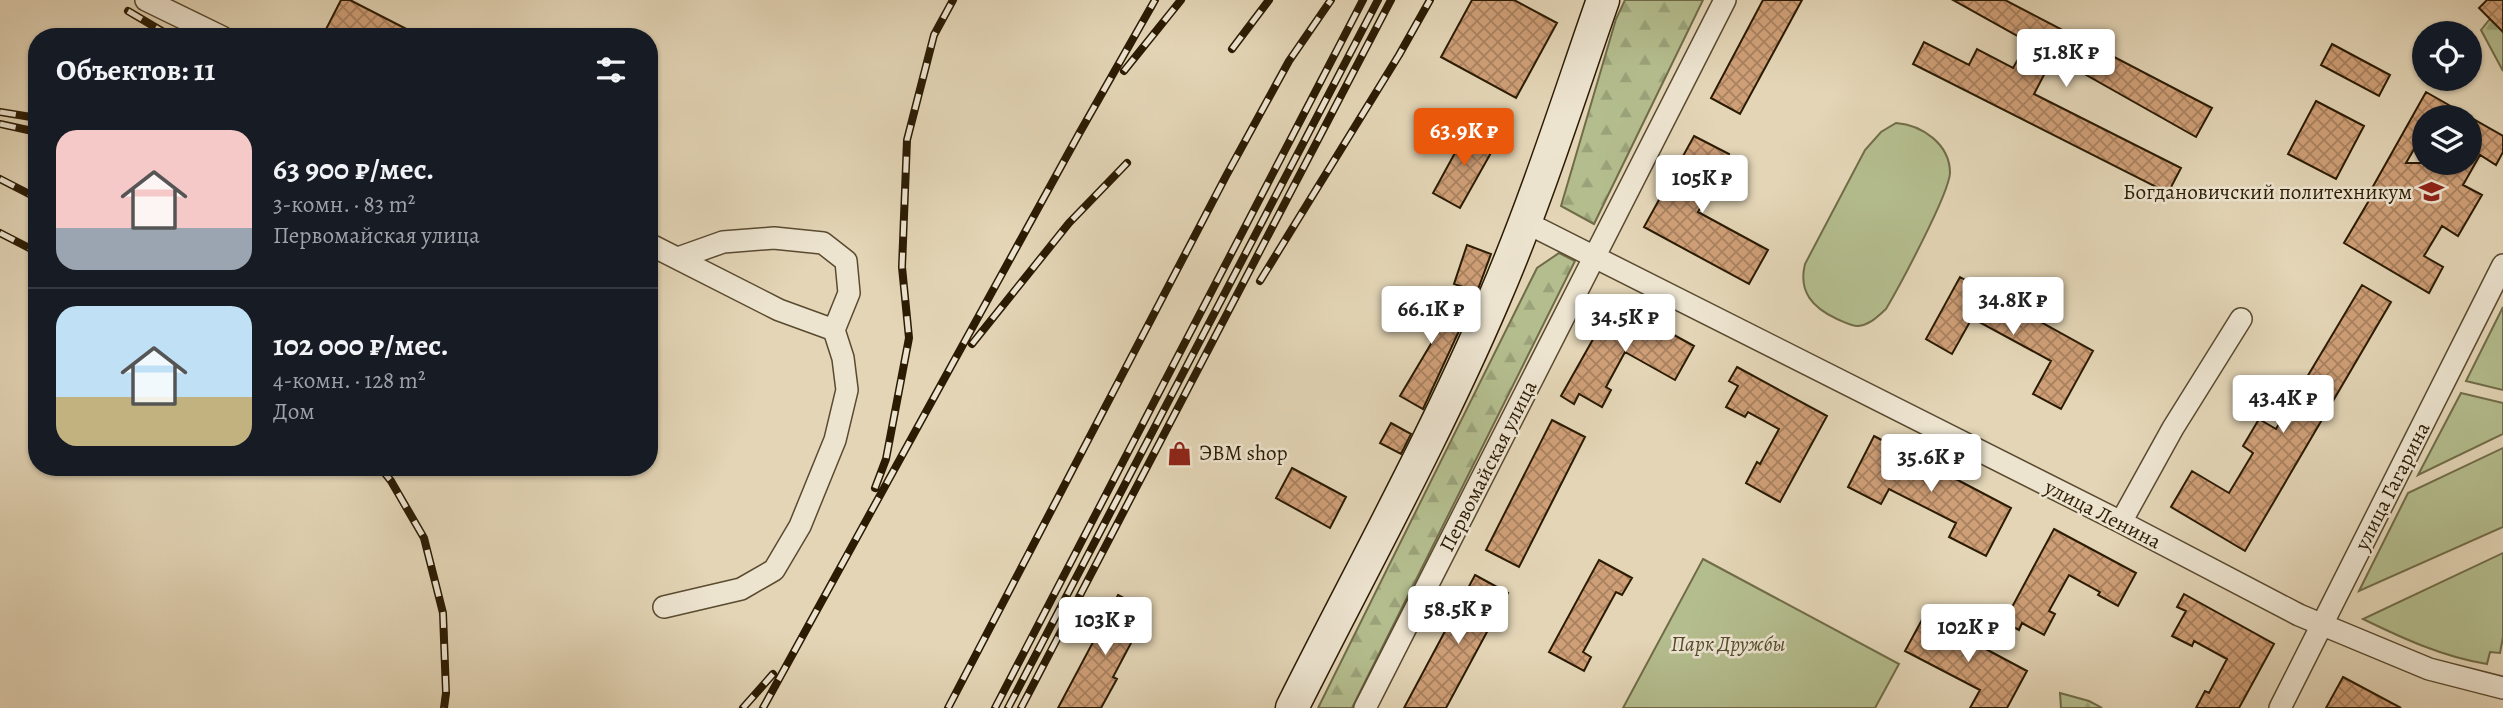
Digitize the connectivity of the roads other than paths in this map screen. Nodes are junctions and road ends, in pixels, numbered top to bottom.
1 (146, 0) edge
2 (1603, 0) edge
3 (1725, 0) edge
4 (204, 28) edge
5 (1525, 222) junction
6 (658, 248) edge
7 (1595, 257) junction
8 (678, 258) junction
9 (2503, 265) edge
10 (2241, 318) dead end
11 (834, 330) junction
12 (2121, 522) junction
13 (664, 607) dead end
14 (2322, 625) junction
15 (2503, 688) edge
16 (1292, 708) edge
17 (1365, 708) edge
18 (2280, 708) edge

1 - 4 street
2 - 5 main road
3 - 7 street, Первомайская улица
5 - 7 street, улица Ленина
5 - 16 main road
6 - 8 street
7 - 12 street, улица Ленина
7 - 17 street, Первомайская улица
8 - 11 street
8 - 11 street
9 - 14 street, улица Гагарина
10 - 12 street
11 - 13 street
12 - 14 street, улица Ленина
14 - 15 street, улица Ленина
14 - 18 street, улица Гагарина

